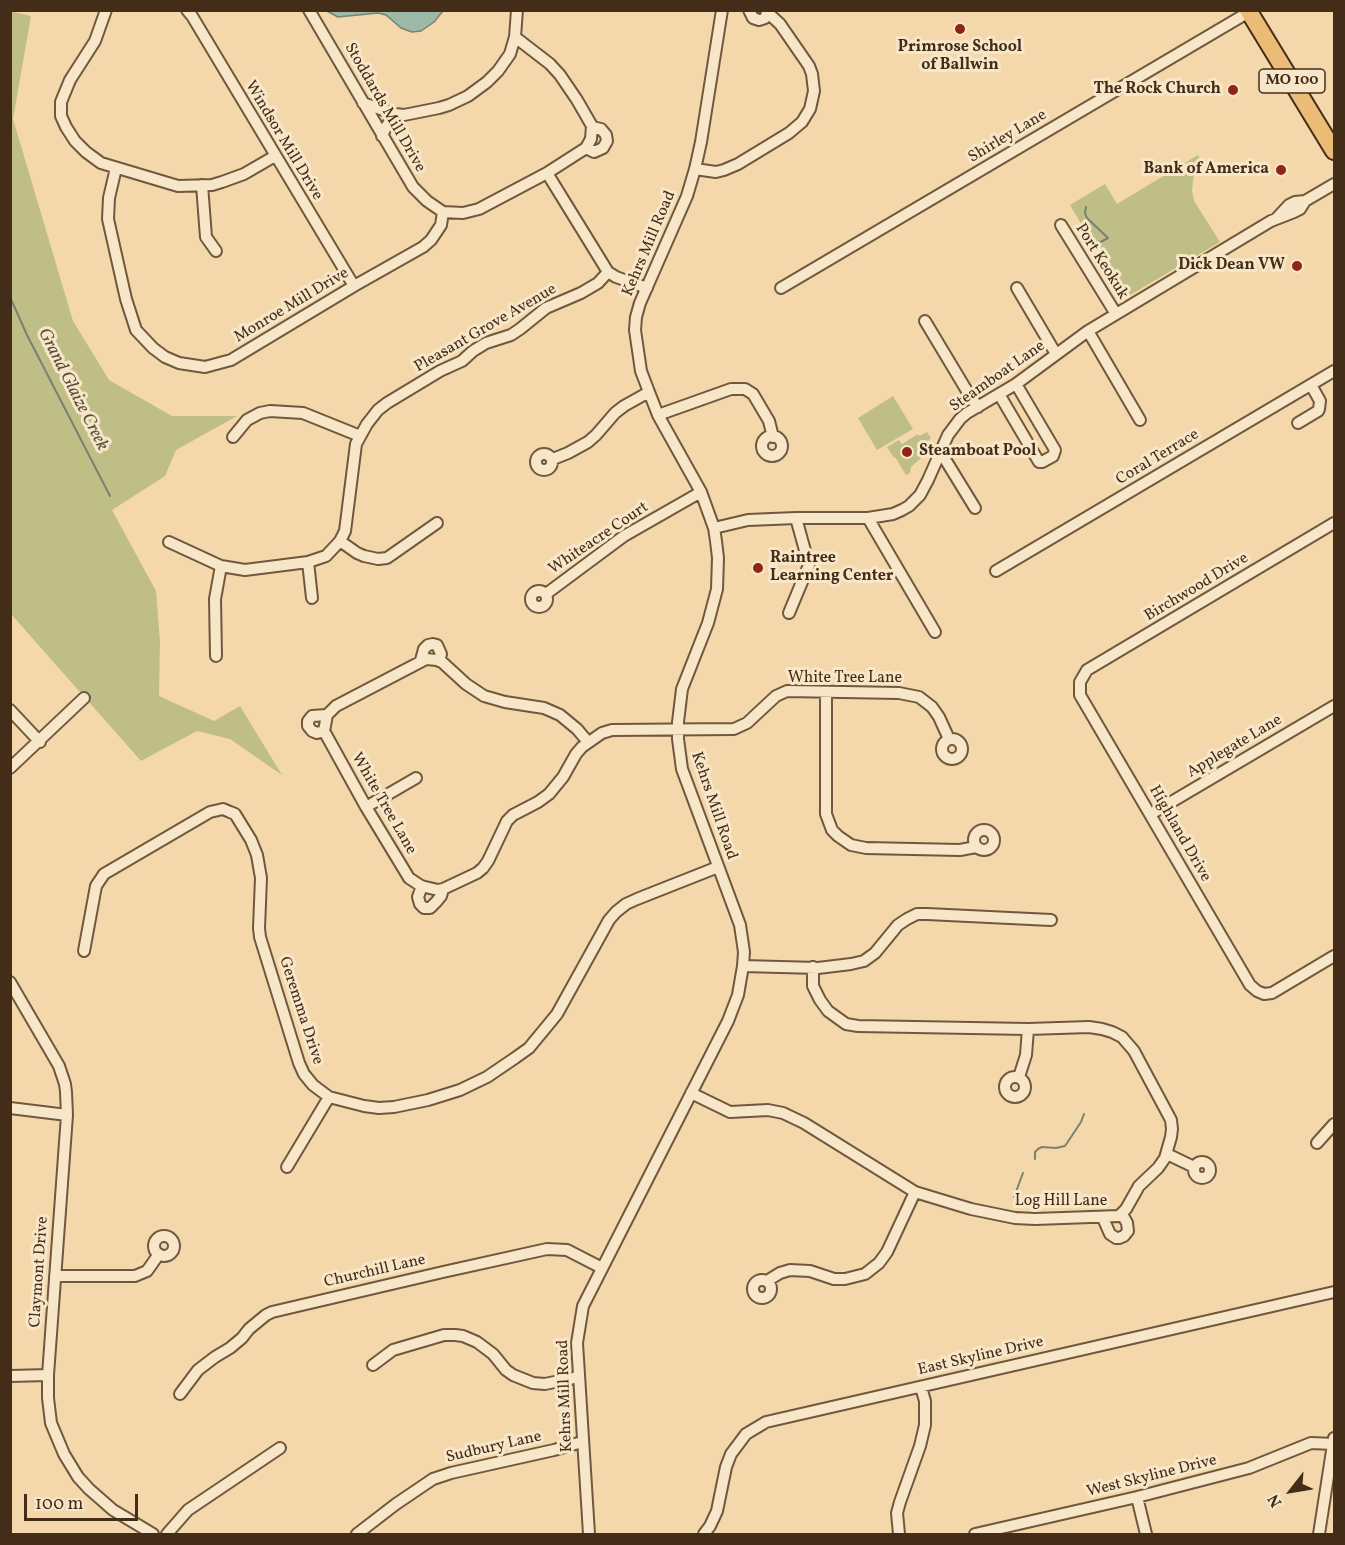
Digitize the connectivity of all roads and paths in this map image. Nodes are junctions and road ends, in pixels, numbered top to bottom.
1 (106, 10) edge
2 (187, 10) edge
3 (309, 10) edge
4 (517, 10) edge
5 (722, 10) edge
6 (749, 10) edge
7 (1249, 11) edge
8 (768, 12) edge
9 (515, 37) junction
10 (532, 52) junction
11 (510, 54) junction
12 (363, 104) junction
13 (395, 114) junction
14 (592, 127) junction
15 (382, 136) junction
16 (588, 144) junction
17 (1335, 151) edge
18 (274, 156) junction
19 (116, 168) junction
20 (695, 169) junction
21 (547, 173) junction
22 (1335, 184) edge
23 (202, 185) junction
24 (443, 212) junction
25 (1061, 225) dead end
26 (216, 251) dead end
27 (608, 273) junction
28 (354, 286) junction
29 (647, 288) junction
30 (781, 288) dead end
31 (1017, 288) dead end
32 (1116, 314) junction
33 (925, 321) dead end
34 (1088, 331) junction
35 (1056, 354) junction
36 (1335, 371) edge
37 (1016, 384) junction
38 (1311, 385) junction
39 (649, 393) junction
40 (999, 394) junction
41 (978, 406) junction
42 (658, 415) junction
43 (1140, 420) dead end
44 (1298, 423) dead end
45 (360, 436) junction
46 (233, 437) dead end
47 (773, 437) dead end
48 (940, 450) junction
49 (553, 459) dead end
50 (700, 492) junction
51 (975, 507) dead end
52 (796, 518) junction
53 (868, 518) junction
54 (437, 523) dead end
55 (1335, 524) edge
56 (714, 528) junction
57 (340, 541) junction
58 (169, 542) dead end
59 (308, 562) junction
60 (220, 566) junction
61 (996, 571) dead end
62 (546, 594) dead end
63 (312, 598) dead end
64 (789, 613) dead end
65 (935, 632) dead end
66 (216, 656) dead end
67 (1080, 682) joint
68 (826, 692) junction
69 (84, 698) dead end
70 (1335, 706) edge
71 (10, 710) edge
72 (678, 730) junction
73 (949, 739) dead end
74 (40, 742) junction
75 (588, 742) junction
76 (10, 768) edge
77 (416, 778) dead end
78 (366, 807) junction
79 (1151, 814) junction
80 (976, 847) dead end
81 (718, 867) junction
82 (422, 886) junction
83 (443, 889) junction
84 (1051, 920) dead end
85 (84, 951) dead end
86 (1335, 956) edge
87 (743, 966) junction
88 (813, 967) junction
89 (10, 982) edge
90 (1028, 1029) junction
91 (1019, 1077) dead end
92 (691, 1093) junction
93 (329, 1097) junction
94 (10, 1108) edge
95 (67, 1115) junction
96 (1335, 1124) edge
97 (1317, 1143) dead end
98 (1167, 1154) junction
99 (287, 1167) dead end
100 (1194, 1167) dead end
101 (915, 1192) junction
102 (1122, 1214) junction
103 (1102, 1218) junction
104 (159, 1254) dead end
105 (602, 1268) junction
106 (55, 1276) junction
107 (767, 1281) dead end
108 (1335, 1292) edge
109 (373, 1365) dead end
110 (48, 1375) junction
111 (10, 1376) edge
112 (578, 1377) junction
113 (921, 1387) junction
114 (180, 1394) dead end
115 (582, 1442) junction
116 (1334, 1442) edge
117 (280, 1448) dead end
118 (1137, 1497) junction
119 (1003, 1531) edge
120 (362, 1533) edge
121 (153, 1534) edge
122 (167, 1534) edge
123 (589, 1534) edge
124 (704, 1534) edge
125 (899, 1534) edge
126 (975, 1534) edge
127 (1146, 1534) edge
128 (1319, 1534) edge

1 - 19 street
2 - 18 street, Windsor Mill Drive
3 - 12 street, Stoddards Mill Drive
4 - 9 street
5 - 20 street, Kehrs Mill Road
6 - 8 street
7 - 17 highway, MO 100
7 - 30 street, Shirley Lane
8 - 20 street
9 - 10 street
9 - 11 street
10 - 11 street
10 - 14 street
11 - 13 street
12 - 13 street
12 - 15 street, Stoddards Mill Drive
13 - 15 street
14 - 16 street
14 - 16 street
15 - 24 street, Stoddards Mill Drive
16 - 21 street
18 - 23 street
18 - 28 street, Windsor Mill Drive
19 - 23 street
19 - 28 street, Monroe Mill Drive
20 - 29 street, Kehrs Mill Road
21 - 24 street
21 - 27 street
22 - 32 street, Steamboat Lane
23 - 26 street
24 - 28 street, Monroe Mill Drive
25 - 32 street, Port Keokuk
27 - 29 street
27 - 45 street, Pleasant Grove Avenue
29 - 39 street, Kehrs Mill Road
31 - 35 street
32 - 34 street, Steamboat Lane
33 - 41 street
34 - 35 street, Steamboat Lane
34 - 43 street
35 - 37 street, Steamboat Lane
36 - 38 street, Coral Terrace
37 - 40 street, Steamboat Lane
37 - 40 street
38 - 44 street
38 - 61 street, Coral Terrace
39 - 42 street, Kehrs Mill Road
39 - 49 street
40 - 41 street, Steamboat Lane
41 - 48 street, Steamboat Lane
42 - 47 street
42 - 50 street, Kehrs Mill Road
45 - 46 street
45 - 57 street, Pleasant Grove Avenue
48 - 51 street
48 - 53 street, Steamboat Lane
50 - 56 street, Kehrs Mill Road
50 - 62 street, Whiteacre Court
52 - 53 street, Steamboat Lane
52 - 56 street, Steamboat Lane
52 - 64 street
53 - 65 street
54 - 57 street
55 - 67 street, Birchwood Drive
56 - 72 street, Kehrs Mill Road
57 - 59 street
58 - 60 street
59 - 60 street
59 - 63 street
60 - 66 street
67 - 79 street, Highland Drive
68 - 72 street, White Tree Lane
68 - 73 street, White Tree Lane
68 - 80 street
69 - 74 street
70 - 79 street, Applegate Lane
71 - 74 street
72 - 75 street, White Tree Lane
72 - 81 street, Kehrs Mill Road
74 - 76 street
75 - 78 street, White Tree Lane
75 - 83 street, White Tree Lane
77 - 78 street
78 - 82 street, White Tree Lane
79 - 86 street, Highland Drive
81 - 87 street, Kehrs Mill Road
81 - 93 street, Geremma Drive
82 - 83 street
82 - 83 street, White Tree Lane
84 - 88 street
85 - 93 street, Geremma Drive
87 - 88 street
87 - 92 street, Kehrs Mill Road
88 - 90 street
89 - 95 street, Claymont Drive
90 - 91 street
90 - 98 street
92 - 101 street, Log Hill Lane
92 - 105 street, Kehrs Mill Road
93 - 99 street
94 - 95 street
95 - 106 street, Claymont Drive
96 - 97 street
98 - 100 street
98 - 102 street, Log Hill Lane
101 - 103 street, Log Hill Lane
101 - 107 street
102 - 103 street, Log Hill Lane
102 - 103 street
104 - 106 street
105 - 112 street, Kehrs Mill Road
105 - 114 street, Churchill Lane
106 - 110 street, Claymont Drive
108 - 113 street, East Skyline Drive
109 - 112 street
110 - 111 street
110 - 121 street, Claymont Drive
112 - 115 street, Kehrs Mill Road
113 - 124 street, East Skyline Drive
113 - 125 street
115 - 120 street, Sudbury Lane
115 - 123 street, Kehrs Mill Road
116 - 118 street, West Skyline Drive
116 - 128 street
117 - 122 street
118 - 119 street, West Skyline Drive
118 - 127 street
119 - 126 street, West Skyline Drive

